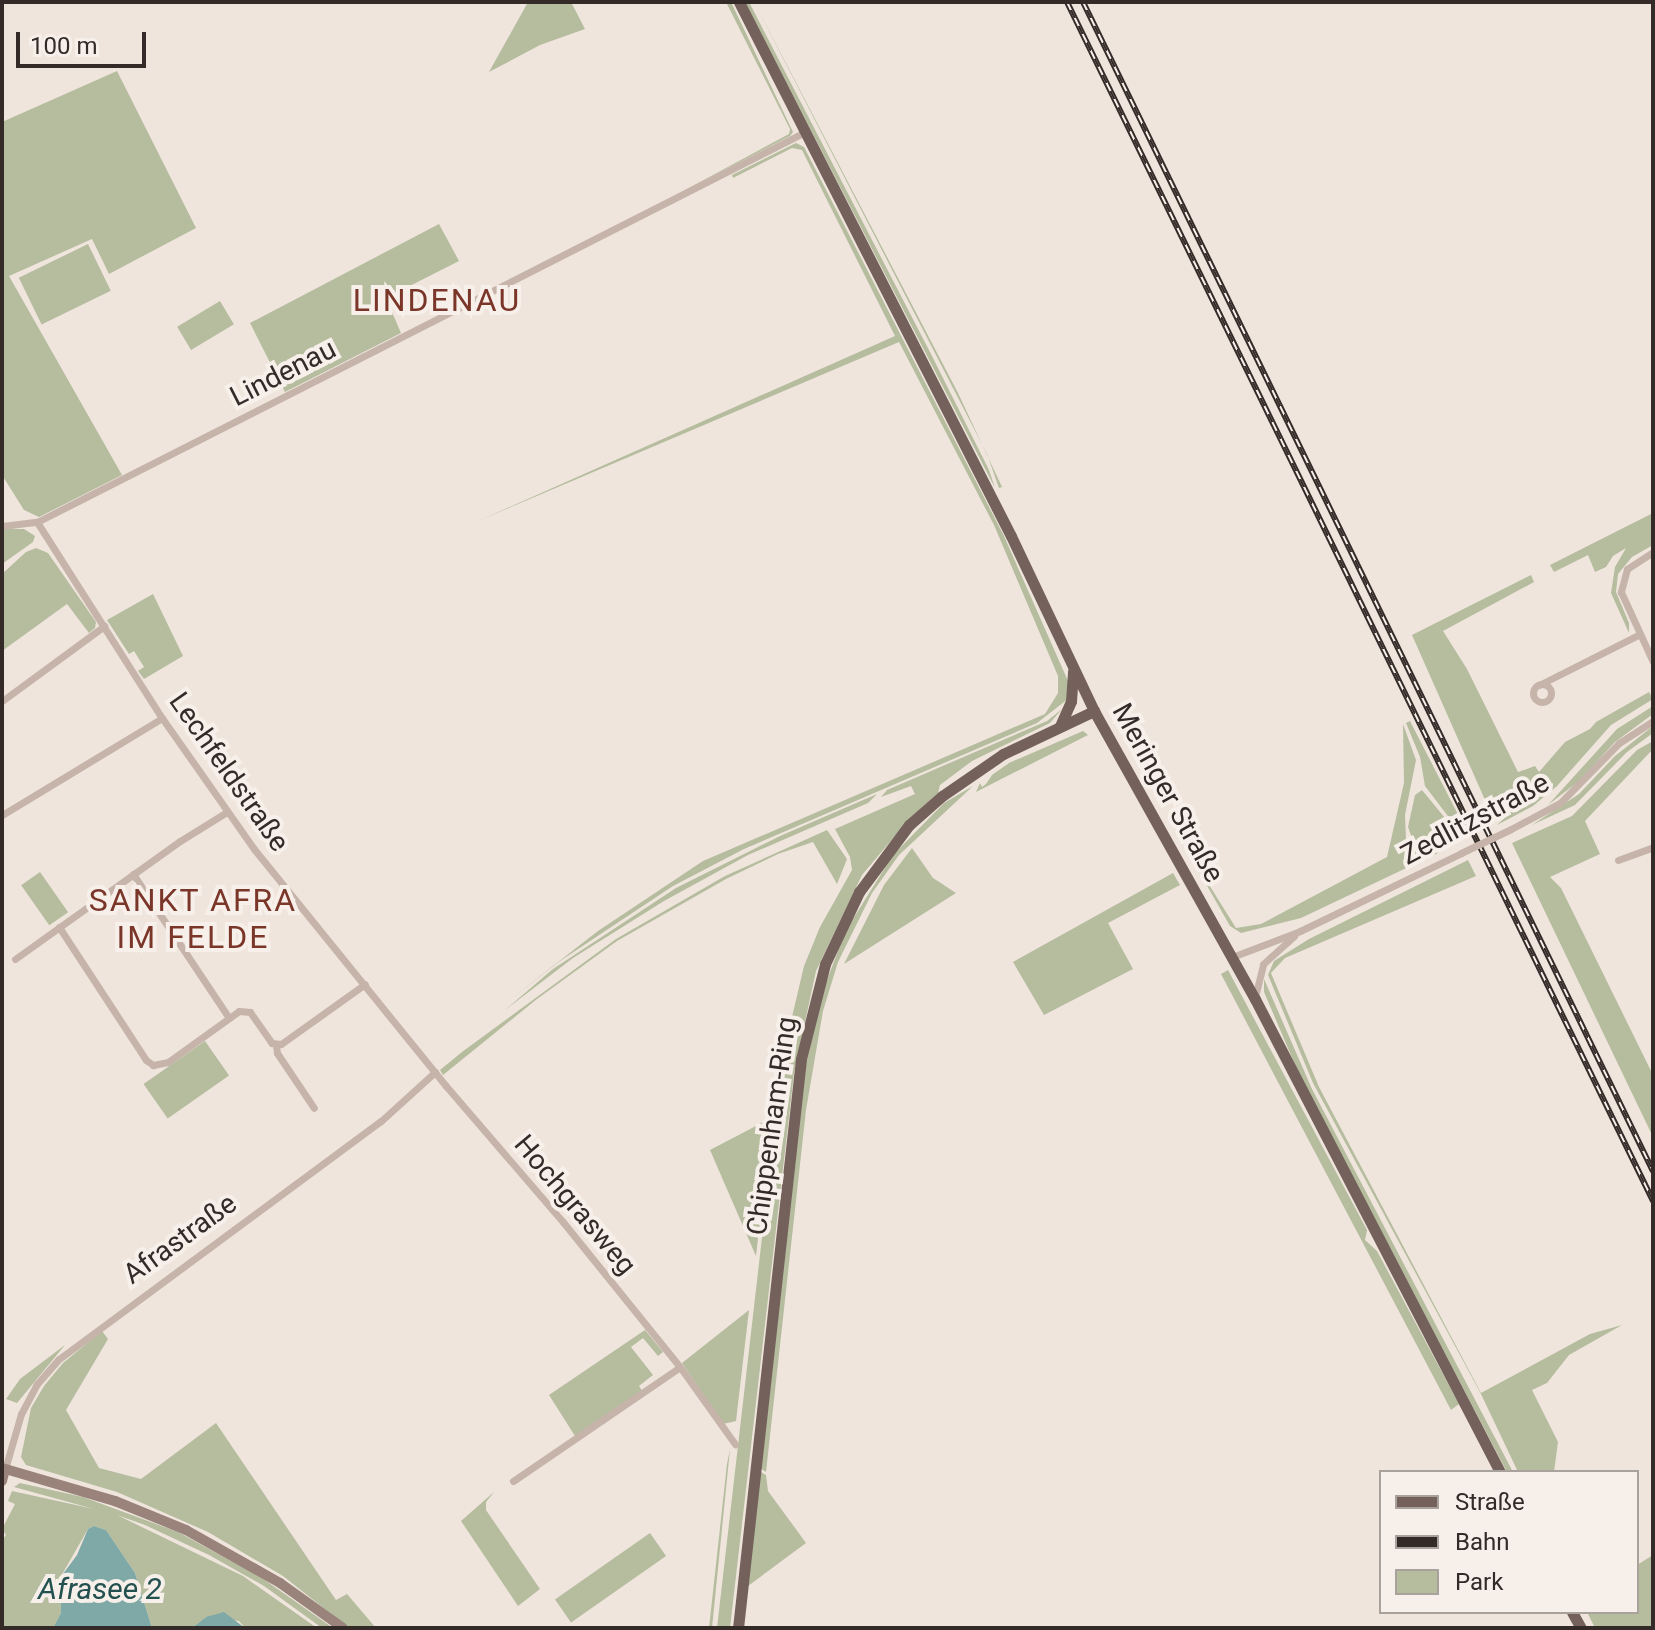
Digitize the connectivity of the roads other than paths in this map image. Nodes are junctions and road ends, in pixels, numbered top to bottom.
1 (739, 2) edge
2 (805, 132) junction
3 (37, 522) junction
4 (2, 526) edge
5 (1653, 552) edge
6 (104, 626) junction
7 (1640, 634) junction
8 (1653, 662) edge
9 (1073, 666) junction
10 (1539, 685) dead end
11 (2, 701) edge
12 (1094, 711) junction
13 (162, 718) junction
14 (1653, 721) edge
15 (1060, 726) junction
16 (227, 812) junction
17 (2, 815) edge
18 (1653, 847) edge
19 (1618, 860) dead end
20 (133, 874) junction
21 (59, 927) junction
22 (1300, 931) junction
23 (1232, 957) junction
24 (15, 959) dead end
25 (365, 984) junction
26 (1255, 999) junction
27 (229, 1018) junction
28 (276, 1045) junction
29 (435, 1072) junction
30 (314, 1108) dead end
31 (680, 1367) junction
32 (735, 1444) dead end
33 (4, 1468) edge
34 (1499, 1470) edge
35 (2, 1481) edge
36 (513, 1481) dead end
37 (343, 1628) edge
38 (738, 1628) edge

1 - 2 main road, Meringer Straße
2 - 3 street, Lindenau
2 - 9 main road, Meringer Straße
3 - 4 street
3 - 6 street, Lechfeldstraße
5 - 7 street
6 - 11 street
6 - 13 street, Lechfeldstraße
7 - 8 street
7 - 10 street
9 - 12 main road, Meringer Straße
9 - 15 main road
12 - 15 main road, Chippenham-Ring
12 - 23 main road, Meringer Straße
13 - 16 street, Lechfeldstraße
13 - 17 street
14 - 22 street, Zedlitzstraße, bridge
15 - 38 main road, Chippenham-Ring
16 - 20 street
16 - 25 street, Lechfeldstraße
18 - 19 street
20 - 21 street
20 - 27 street
21 - 24 street
21 - 27 street
22 - 23 street, Zedlitzstraße
22 - 26 street, Zedlitzstraße
23 - 26 main road, Meringer Straße
25 - 28 street
25 - 29 street, Lechfeldstraße
26 - 34 main road, Meringer Straße
27 - 28 street
28 - 30 street
29 - 31 street, Hochgrasweg
29 - 33 street, Afrastraße
31 - 32 street, Hochgrasweg
31 - 36 street
33 - 35 main road, Afrastraße
33 - 37 main road

